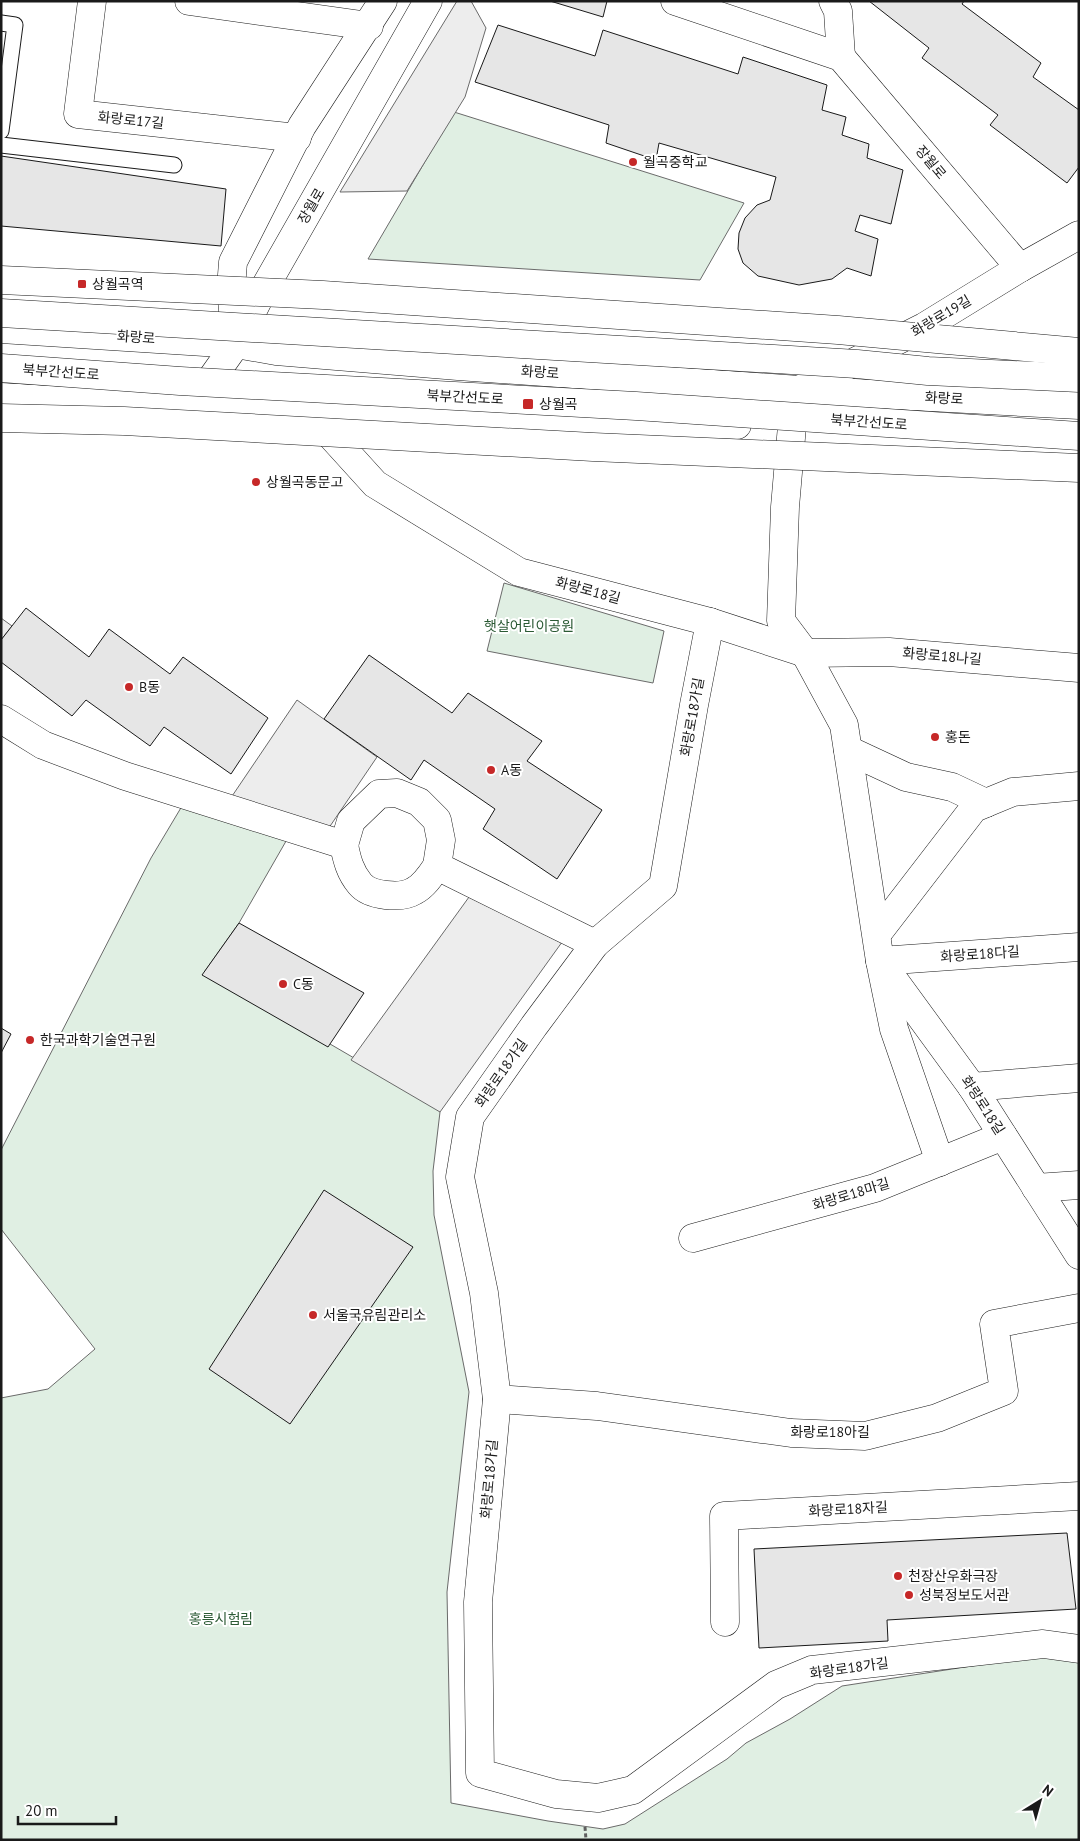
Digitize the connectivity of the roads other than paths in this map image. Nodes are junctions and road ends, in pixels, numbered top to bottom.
1 (92, 1) edge
2 (189, 1) edge
3 (383, 1) edge
4 (428, 1) edge
5 (675, 1) edge
6 (833, 1) edge
7 (1, 23) edge
8 (369, 26) junction
9 (841, 57) junction
10 (1, 131) edge
11 (296, 138) junction
12 (1, 145) edge
13 (174, 165) dead end
14 (1079, 234) edge
15 (1020, 268) junction
16 (1, 280) edge
17 (1, 314) edge
18 (1, 330) edge
19 (236, 344) junction
20 (1079, 352) edge
21 (458, 366) junction
22 (1, 368) edge
23 (1079, 378) edge
24 (799, 390) junction
25 (1, 396) edge
26 (1079, 405) edge
27 (190, 408) junction
28 (312, 415) junction
29 (1, 418) edge
30 (457, 420) junction
31 (792, 426) junction
32 (1079, 436) edge
33 (1079, 448) edge
34 (1079, 468) edge
35 (710, 622) junction
36 (805, 654) junction
37 (1079, 668) edge
38 (1, 719) edge
39 (848, 750) junction
40 (1079, 786) edge
41 (986, 803) junction
42 (344, 845) junction
43 (437, 866) junction
44 (876, 934) junction
45 (595, 944) junction
46 (1079, 947) edge
47 (880, 960) junction
48 (1079, 1078) edge
49 (972, 1087) junction
50 (1003, 1136) junction
51 (940, 1162) junction
52 (1079, 1185) edge
53 (1036, 1188) junction
54 (693, 1238) dead end
55 (1079, 1255) edge
56 (1079, 1308) edge
57 (497, 1399) junction
58 (1079, 1496) edge
59 (725, 1622) dead end
60 (1079, 1649) edge

1 - 11 main road, 화랑로17길
2 - 8 main road
3 - 8 main road
4 - 19 main road, 장월로
5 - 9 main road
6 - 9 main road
7 - 10 lane
8 - 11 main road
9 - 15 main road, 장월로
11 - 19 main road
12 - 13 lane
14 - 15 main road, 화랑로19길
15 - 24 main road, 화랑로19길
16 - 20 main road, bridge
17 - 23 main road, bridge
18 - 19 main road, 화랑로
19 - 21 main road, 화랑로
19 - 27 main road, 장월로
21 - 24 main road, 화랑로
21 - 30 main road
22 - 32 main road, 북부간선도로, bridge
24 - 26 main road, 화랑로
25 - 27 main road
27 - 28 main road
28 - 30 main road
28 - 35 main road, 화랑로18길
29 - 34 main road, bridge
30 - 31 main road
31 - 33 main road
31 - 36 main road
35 - 36 main road, 화랑로18길
35 - 45 main road, 화랑로18가길
36 - 37 main road, 화랑로18나길
36 - 39 main road, 화랑로18길
38 - 42 main road
39 - 41 main road
39 - 44 main road, 화랑로18길
40 - 41 main road
41 - 44 main road
42 - 43 main road
42 - 43 main road
43 - 45 main road
44 - 47 main road, 화랑로18길
45 - 57 main road, 화랑로18가길
46 - 47 main road, 화랑로18다길
47 - 49 main road, 화랑로18길
47 - 51 main road, 화랑로18길
48 - 49 main road
49 - 50 main road, 화랑로18길
50 - 51 main road, 화랑로18마길
50 - 53 main road, 화랑로18길
51 - 54 main road, 화랑로18마길
52 - 53 main road
53 - 55 main road, 화랑로18길
56 - 57 main road, 화랑로18아길
57 - 60 main road, 화랑로18가길
58 - 59 main road, 화랑로18자길

